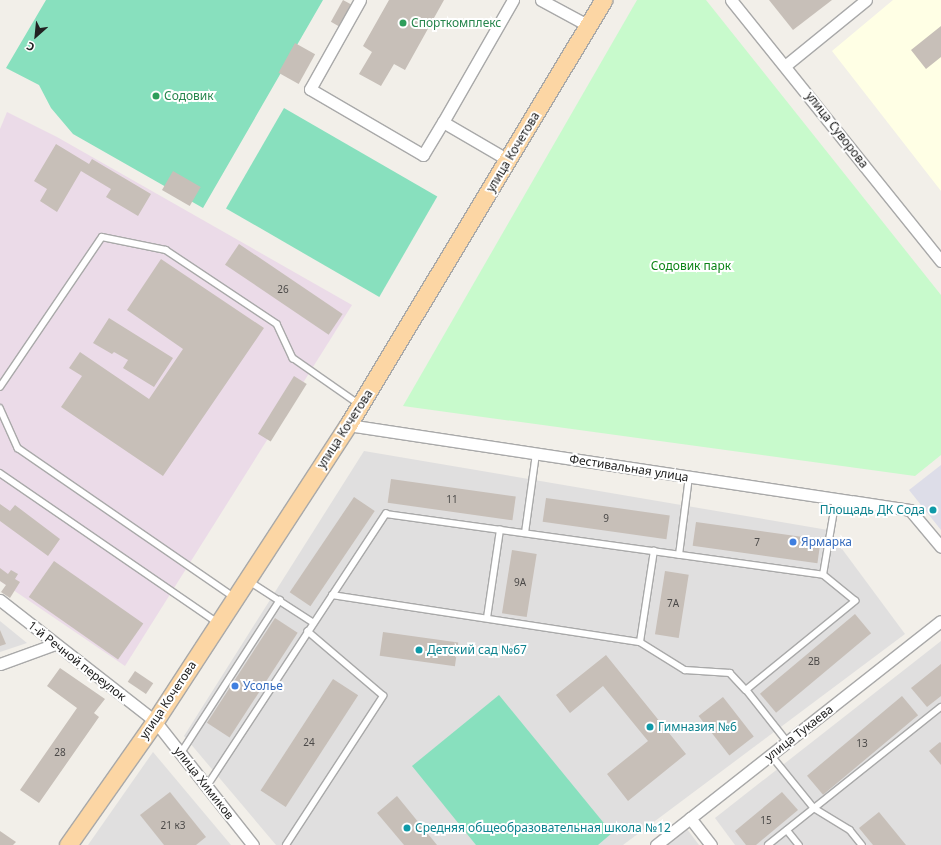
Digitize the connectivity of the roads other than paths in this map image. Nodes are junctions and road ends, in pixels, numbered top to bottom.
1 (360, 0) edge
2 (513, 0) edge
3 (541, 0) edge
4 (603, 0) edge
5 (731, 0) edge
6 (866, 0) edge
7 (588, 26) junction
8 (786, 65) junction
9 (443, 122) junction
10 (508, 160) junction
11 (941, 261) edge
12 (0, 387) edge
13 (361, 406) junction
14 (0, 408) edge
15 (348, 425) junction
16 (536, 454) junction
17 (0, 473) edge
18 (689, 477) junction
19 (836, 499) junction
20 (500, 530) junction
21 (525, 533) junction
22 (941, 547) edge
23 (654, 551) junction
24 (679, 555) junction
25 (823, 575) junction
26 (247, 579) junction
27 (332, 595) junction
28 (235, 598) junction
29 (0, 600) edge
30 (280, 600) junction
31 (487, 618) junction
32 (941, 621) edge
33 (219, 623) junction
34 (314, 623) junction
35 (308, 632) junction
36 (640, 642) junction
37 (55, 644) junction
38 (0, 664) edge
39 (746, 690) junction
40 (941, 707) edge
41 (155, 721) junction
42 (787, 742) junction
43 (181, 753) junction
44 (771, 755) junction
45 (207, 786) junction
46 (814, 808) junction
47 (690, 818) junction
48 (787, 830) junction
49 (68, 845) edge
50 (253, 845) edge
51 (286, 845) edge
52 (656, 845) edge
53 (711, 845) edge
54 (768, 845) edge
55 (799, 845) edge
56 (862, 845) edge

1 - 9 street
2 - 9 street
3 - 7 street
4 - 7 main road, улица Кочетова
5 - 8 street, улица Суворова
6 - 8 street
7 - 10 main road, улица Кочетова
8 - 11 street, улица Суворова
9 - 10 street
10 - 13 main road, улица Кочетова
12 - 13 lane
13 - 15 main road, улица Кочетова
14 - 28 lane
15 - 16 street, Фестивальная улица
15 - 26 main road, улица Кочетова
16 - 18 street, Фестивальная улица
16 - 21 lane
17 - 33 lane
18 - 19 street, Фестивальная улица
18 - 24 lane
19 - 22 street, Фестивальная улица
19 - 25 lane
20 - 21 lane
20 - 27 lane
20 - 31 lane
21 - 23 lane
23 - 24 lane
23 - 36 lane
24 - 25 lane
25 - 39 lane
26 - 28 main road, улица Кочетова
26 - 30 lane
27 - 31 lane
27 - 34 lane
28 - 33 main road, улица Кочетова
29 - 37 street, 1-й Речной переулок
30 - 34 lane
30 - 43 lane
31 - 36 lane
32 - 42 street, улица Тукаева
33 - 41 main road, улица Кочетова
34 - 35 lane
35 - 45 lane
35 - 51 lane
36 - 39 lane
37 - 38 street
37 - 41 street, 1-й Речной переулок
39 - 42 lane
40 - 46 lane
41 - 43 street, улица Химиков
41 - 49 main road, улица Кочетова
42 - 44 street, улица Тукаева
43 - 45 street, улица Химиков
44 - 46 lane
44 - 47 street, улица Тукаева
45 - 50 street, улица Химиков
46 - 48 lane
46 - 56 lane
47 - 52 street, улица Тукаева
47 - 53 street
48 - 54 lane
48 - 55 lane

